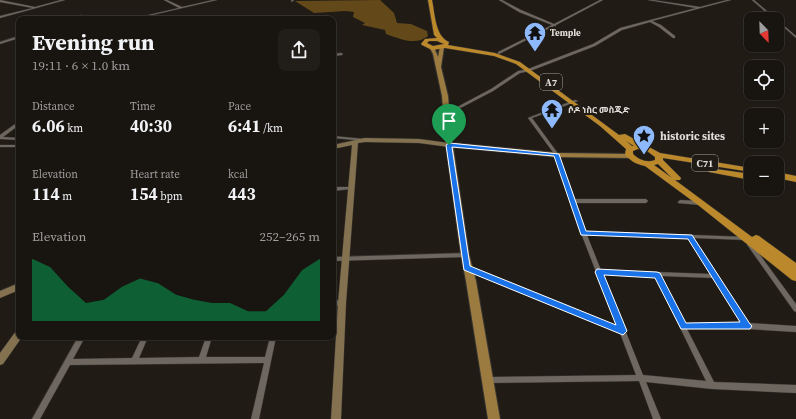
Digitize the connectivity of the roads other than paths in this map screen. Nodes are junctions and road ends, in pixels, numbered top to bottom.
1 (64, 0) edge
2 (165, 0) edge
3 (216, 0) edge
4 (425, 0) edge
5 (430, 0) edge
6 (500, 0) edge
7 (602, 0) edge
8 (649, 0) edge
9 (714, 0) edge
10 (730, 0) edge
11 (753, 0) edge
12 (0, 1) edge
13 (717, 4) junction
14 (35, 7) junction
15 (182, 8) junction
16 (703, 8) junction
17 (0, 12) edge
18 (768, 12) edge
19 (12, 14) junction
20 (146, 16) edge
21 (0, 17) edge
22 (649, 21) junction
23 (555, 25) junction
24 (784, 26) edge
25 (674, 37) dead end
26 (796, 37) edge
27 (16, 38) edge
28 (430, 40) junction
29 (0, 43) edge
30 (444, 44) junction
31 (432, 48) junction
32 (499, 53) junction
33 (341, 54) dead end
34 (336, 55) edge
35 (439, 67) junction
36 (531, 69) junction
37 (573, 102) junction
38 (446, 114) junction
39 (16, 125) edge
40 (0, 137) edge
41 (336, 137) edge
42 (16, 139) edge
43 (365, 140) junction
44 (355, 142) junction
45 (449, 145) junction
46 (0, 146) edge
47 (16, 146) edge
48 (336, 146) edge
49 (644, 148) junction
50 (631, 152) junction
51 (557, 155) junction
52 (659, 158) junction
53 (646, 163) junction
54 (744, 169) edge
55 (744, 176) edge
56 (784, 176) edge
57 (796, 179) edge
58 (784, 183) edge
59 (796, 185) edge
60 (351, 188) junction
61 (336, 189) edge
62 (572, 201) junction
63 (646, 201) dead end
64 (680, 202) dead end
65 (701, 203) junction
66 (584, 233) junction
67 (690, 236) junction
68 (750, 237) junction
69 (465, 255) junction
70 (346, 258) junction
71 (336, 259) edge
72 (467, 268) junction
73 (796, 268) edge
74 (599, 272) junction
75 (657, 275) junction
76 (714, 276) junction
77 (796, 277) edge
78 (16, 287) edge
79 (0, 295) edge
80 (337, 303) edge
81 (796, 309) edge
82 (684, 326) junction
83 (747, 326) junction
84 (796, 329) edge
85 (623, 331) junction
86 (16, 338) edge
87 (80, 340) edge
88 (144, 340) edge
89 (208, 340) edge
90 (272, 340) edge
91 (135, 360) junction
92 (268, 360) junction
93 (0, 361) edge
94 (201, 361) junction
95 (68, 362) junction
96 (642, 378) junction
97 (488, 380) junction
98 (712, 385) junction
99 (796, 389) edge
100 (36, 419) edge
101 (255, 419) edge
102 (336, 419) edge
103 (494, 419) edge
104 (657, 419) edge

1 - 14 street
2 - 15 street
3 - 15 street
4 - 28 highway
5 - 30 highway
6 - 23 street
7 - 23 street
8 - 16 street
9 - 13 street
10 - 13 street
11 - 18 street
12 - 14 street
13 - 16 street
14 - 19 street
15 - 20 street
16 - 22 street
17 - 19 street
19 - 21 street
22 - 25 street
22 - 36 street
23 - 32 street
24 - 26 street
27 - 29 street
28 - 30 highway, A7
28 - 31 highway
30 - 31 highway, A7
30 - 32 highway, A7
30 - 35 main road
30 - 36 highway, A7
31 - 35 main road
32 - 36 highway, A7
33 - 34 street
35 - 38 main road
36 - 37 highway, A7
36 - 38 street
37 - 49 highway, A7
37 - 50 highway, A7
37 - 51 street
38 - 45 main road
39 - 40 street
40 - 42 street
41 - 43 street
43 - 44 main road
43 - 45 main road
44 - 48 main road
44 - 60 main road
45 - 51 main road
45 - 69 main road
46 - 47 street
49 - 50 highway
49 - 52 highway, A7
50 - 51 main road
50 - 53 highway, A7
51 - 62 street
52 - 53 highway
52 - 54 highway, C71
52 - 55 highway, C71
52 - 68 highway, A7
53 - 65 highway, A7
56 - 57 highway
58 - 59 highway
60 - 61 street
60 - 70 main road
62 - 63 street
62 - 66 street
64 - 65 street
65 - 68 highway, A7
66 - 67 street
66 - 74 street
67 - 68 street
67 - 76 street
68 - 73 highway, A7
68 - 77 highway, A7
68 - 81 street
69 - 70 street
69 - 72 main road
70 - 71 street
70 - 80 main road
72 - 85 street
72 - 97 main road
74 - 75 street
74 - 85 street
75 - 76 street
75 - 82 street
76 - 83 street
78 - 79 main road
80 - 102 main road
82 - 83 street
82 - 98 street
83 - 84 street
85 - 96 street
86 - 93 main road
87 - 95 street
88 - 91 street
89 - 94 street
90 - 92 street
91 - 94 street
91 - 95 street
92 - 94 street
92 - 101 street
95 - 100 street
96 - 97 street
96 - 98 street
96 - 104 street
97 - 103 main road
98 - 99 street

